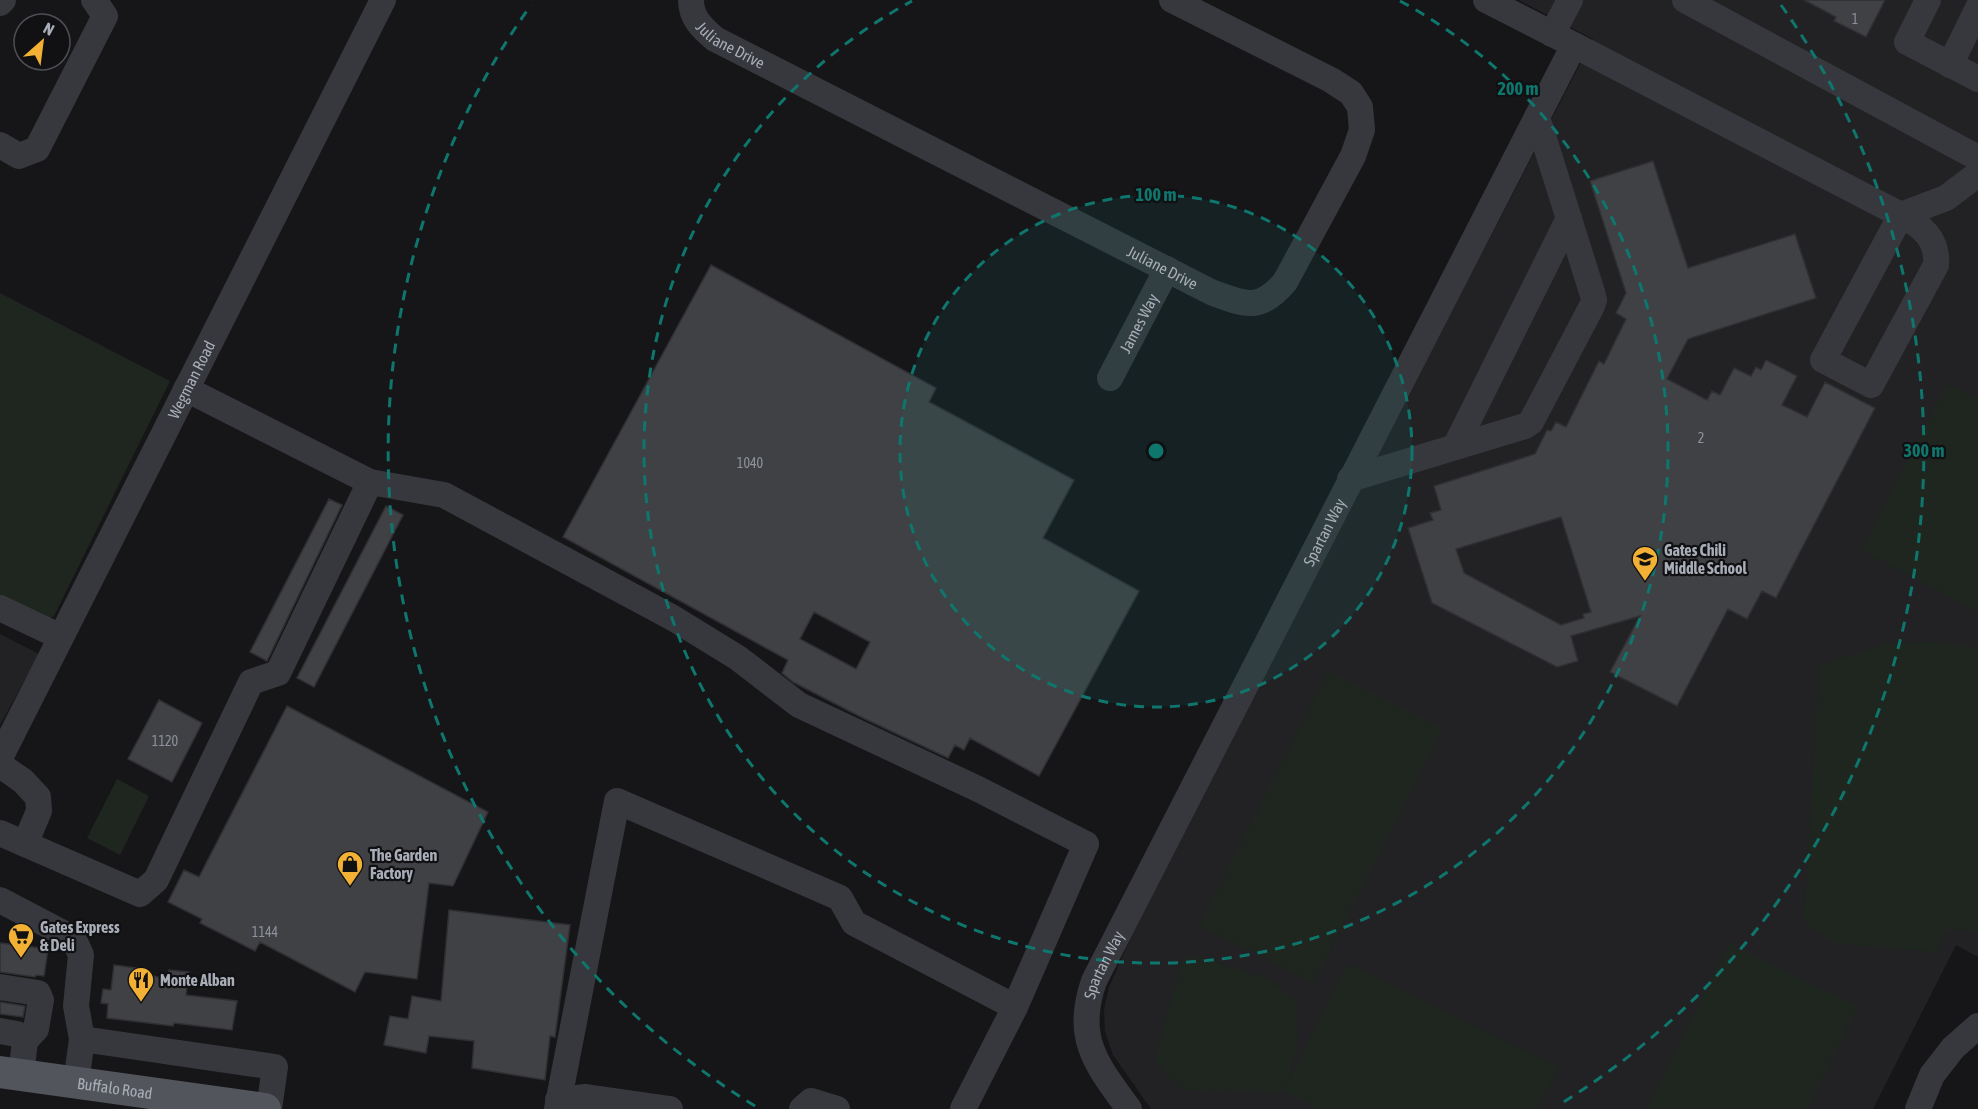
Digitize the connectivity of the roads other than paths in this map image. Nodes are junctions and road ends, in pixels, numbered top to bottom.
1 (94, 0) edge
2 (383, 0) edge
3 (691, 0) edge
4 (1172, 0) edge
5 (1570, 0) edge
6 (1685, 0) edge
7 (1928, 0) edge
8 (1493, 2) edge
9 (1978, 9) edge
10 (1563, 39) junction
11 (1950, 65) junction
12 (1978, 79) edge
13 (1537, 117) junction
14 (0, 145) edge
15 (1978, 158) edge
16 (1978, 174) edge
17 (1901, 215) junction
18 (1569, 218) junction
19 (1167, 269) junction
20 (1110, 378) dead end
21 (186, 389) junction
22 (1455, 447) junction
23 (1350, 480) junction
24 (370, 482) junction
25 (0, 608) edge
26 (61, 638) junction
27 (3, 744) edge
28 (0, 765) edge
29 (0, 833) edge
30 (25, 844) junction
31 (0, 900) edge
32 (0, 987) edge
33 (1015, 1007) junction
34 (1978, 1026) edge
35 (0, 1031) edge
36 (82, 1039) junction
37 (25, 1041) junction
38 (10, 1074) edge
39 (76, 1083) junction
40 (557, 1105) edge
41 (267, 1109) edge
42 (670, 1109) edge
43 (802, 1109) edge
44 (837, 1109) edge
45 (963, 1109) edge
46 (1129, 1109) edge
47 (1918, 1109) edge

1 - 14 street
2 - 21 street, Wegman Road
3 - 19 street, Juliane Drive
4 - 19 street, Juliane Drive
5 - 10 street, Spartan Way
6 - 15 street
7 - 11 street
8 - 10 street
9 - 11 street
10 - 13 street, Spartan Way
10 - 17 street
11 - 12 street
13 - 18 street
13 - 23 street, Spartan Way
16 - 17 street
17 - 17 street
18 - 22 street
18 - 22 street
19 - 20 street, James Way
21 - 24 street
21 - 26 street, Wegman Road
22 - 23 street
23 - 46 street, Spartan Way
24 - 30 street
24 - 33 street
25 - 26 street
26 - 27 street, Wegman Road
28 - 30 street
29 - 30 street
31 - 36 street
32 - 37 street
33 - 40 street
33 - 45 street
34 - 47 street
35 - 37 street
36 - 39 street
36 - 41 street
37 - 38 street
38 - 39 main road, Buffalo Road
39 - 41 main road, Buffalo Road
40 - 42 street
43 - 44 street

